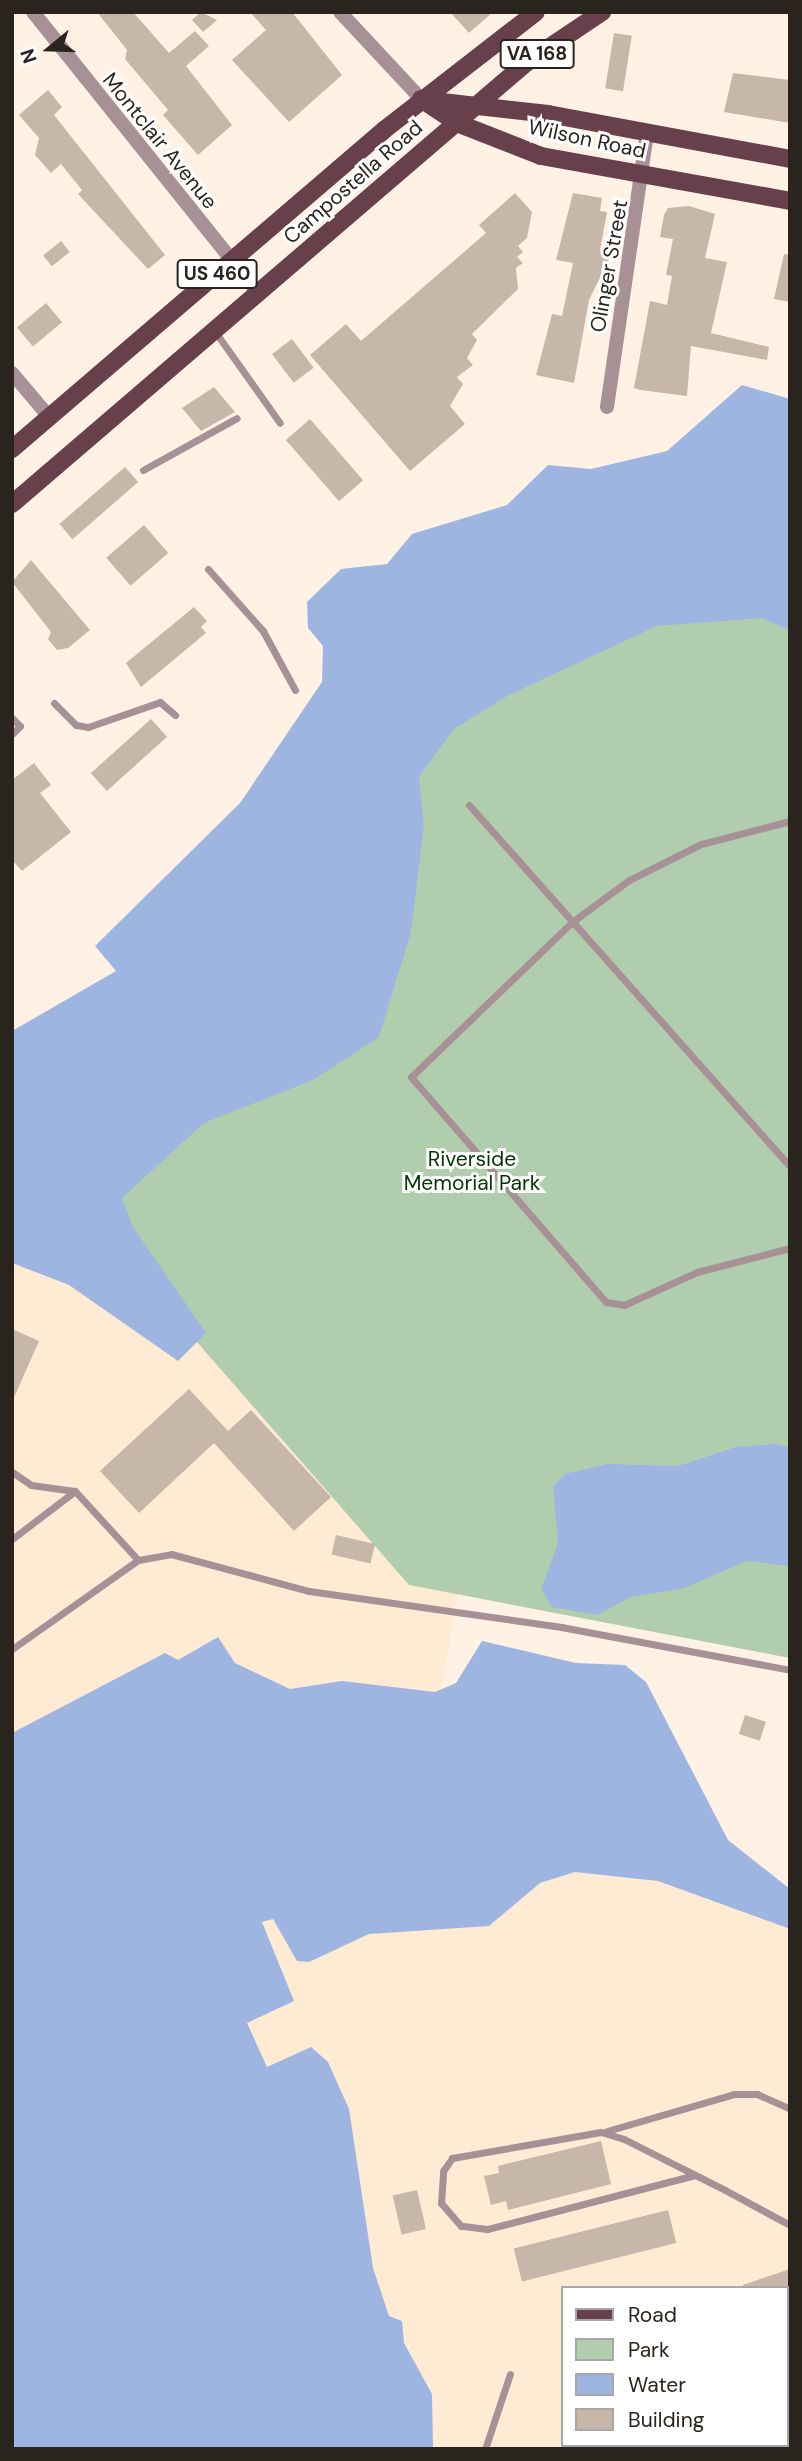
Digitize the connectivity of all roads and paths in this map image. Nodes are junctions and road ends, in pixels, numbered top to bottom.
1 (33, 12) edge
2 (340, 12) edge
3 (536, 12) edge
4 (602, 12) edge
5 (421, 99) junction
6 (478, 104) junction
7 (457, 122) junction
8 (647, 133) junction
9 (790, 159) edge
10 (646, 175) junction
11 (790, 201) edge
12 (231, 261) junction
13 (258, 293) junction
14 (214, 331) junction
15 (12, 373) edge
16 (607, 407) dead end
17 (50, 418) junction
18 (237, 418) dead end
19 (280, 423) dead end
20 (12, 449) edge
21 (144, 470) dead end
22 (12, 504) edge
23 (208, 569) dead end
24 (295, 690) dead end
25 (54, 703) dead end
26 (175, 715) dead end
27 (12, 718) edge
28 (12, 734) edge
29 (470, 805) dead end
30 (790, 821) edge
31 (572, 922) junction
32 (790, 1166) edge
33 (790, 1248) edge
34 (12, 1472) edge
35 (75, 1491) junction
36 (12, 1539) edge
37 (138, 1560) junction
38 (12, 1649) edge
39 (790, 1670) edge
40 (790, 2109) edge
41 (601, 2132) junction
42 (695, 2175) junction
43 (790, 2225) edge
44 (509, 2374) dead end
45 (485, 2449) edge

1 - 12 street, Montclair Avenue
2 - 5 street
3 - 5 main road, Campostella Road / VA 168
4 - 6 main road, Campostella Road / VA 168
5 - 6 main road, Wilson Road
5 - 7 main road, Wilson Road
5 - 12 main road, Campostella Road / US 460
6 - 7 main road, Campostella Road / VA 168
6 - 8 main road, Wilson Road
7 - 10 main road, Wilson Road
7 - 13 main road, Campostella Road / US 460
8 - 9 main road, Wilson Road
8 - 10 street, Olinger Street
10 - 11 main road, Wilson Road
10 - 16 street, Olinger Street
12 - 13 street, Montclair Avenue
12 - 17 main road, Campostella Road / US 460
13 - 14 main road, Campostella Road / US 460
14 - 19 lane
14 - 22 main road, Campostella Road / US 460
15 - 17 street
17 - 20 main road, Campostella Road / US 460
18 - 21 lane
23 - 24 lane
25 - 26 lane
27 - 28 lane
29 - 31 lane
30 - 31 lane
31 - 32 lane
31 - 33 lane
34 - 35 lane
35 - 36 lane
35 - 37 lane
37 - 38 lane
37 - 39 lane
40 - 41 lane
41 - 42 lane
41 - 42 lane
42 - 43 lane
44 - 45 lane

